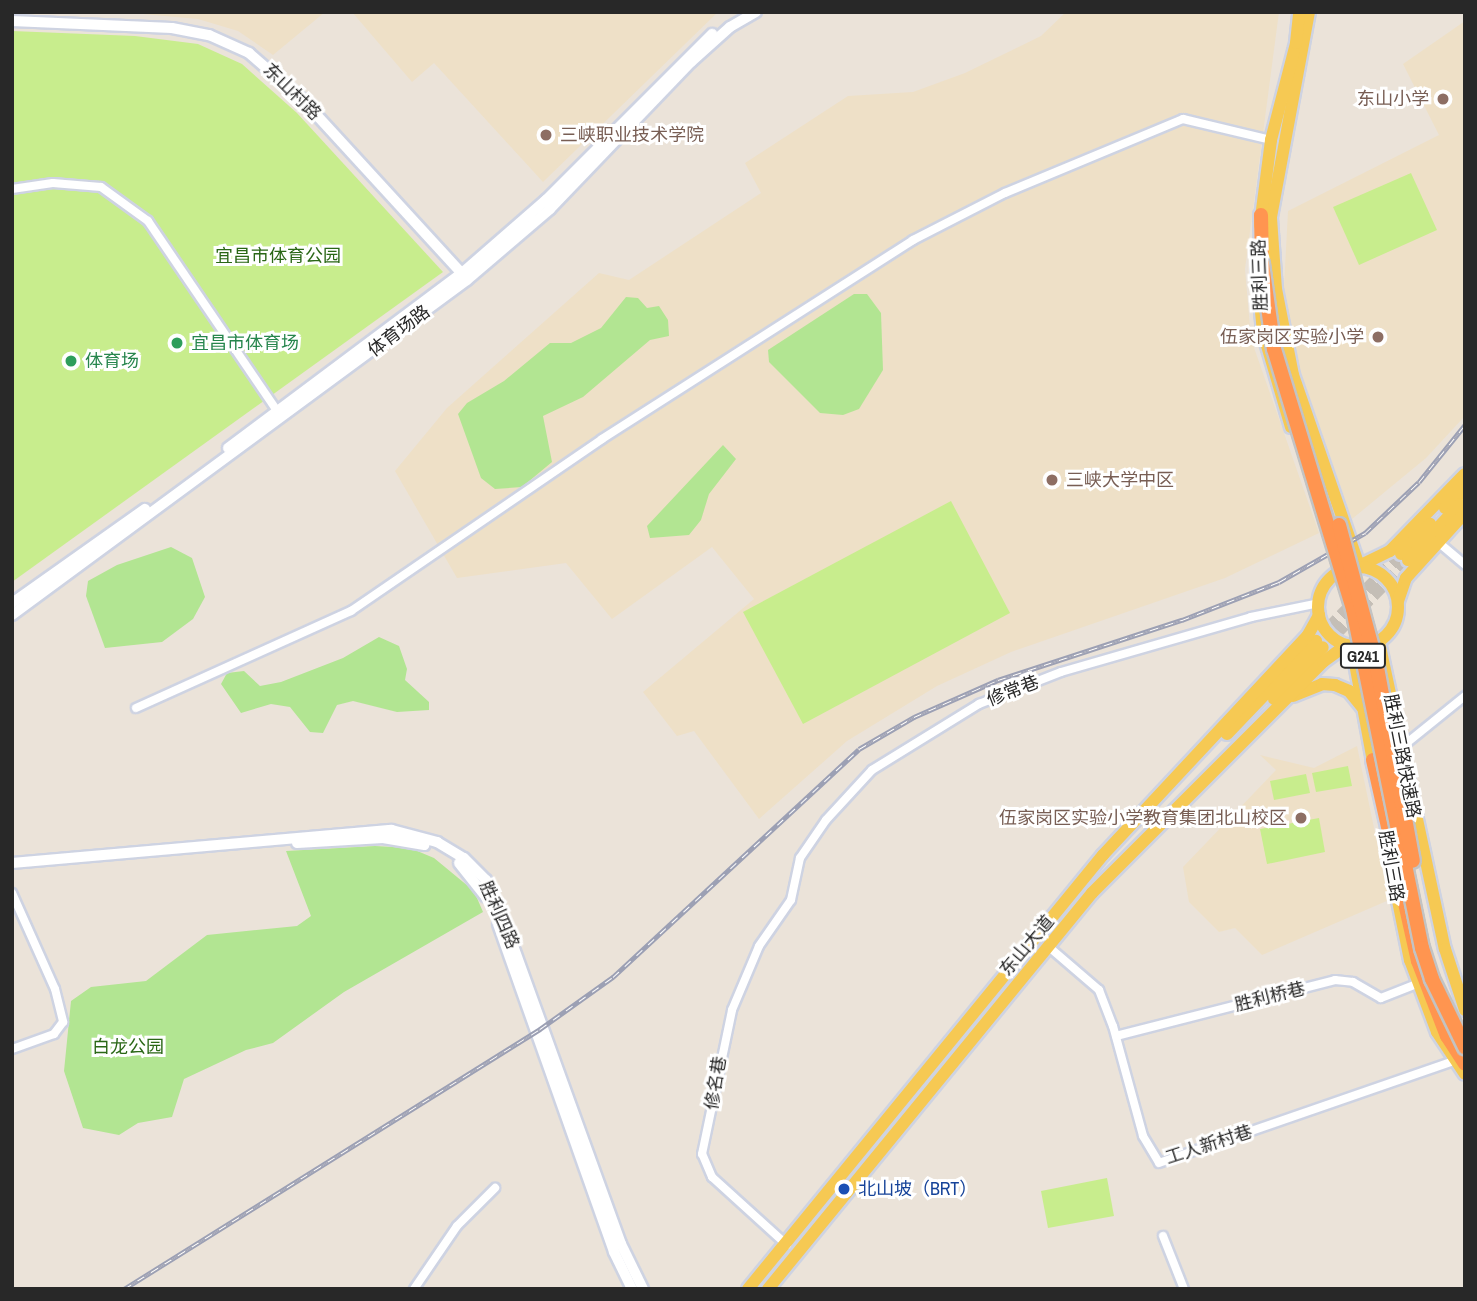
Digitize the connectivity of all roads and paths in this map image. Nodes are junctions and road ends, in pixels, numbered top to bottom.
1 (743, 12) edge
2 (756, 12) edge
3 (1299, 12) edge
4 (1309, 12) edge
5 (12, 21) edge
6 (1271, 140) junction
7 (12, 188) edge
8 (1266, 216) junction
9 (1266, 264) junction
10 (464, 276) junction
11 (277, 411) junction
12 (1465, 474) edge
13 (1465, 489) edge
14 (1465, 499) edge
15 (1465, 513) edge
16 (1438, 542) junction
17 (1465, 565) edge
18 (1360, 566) junction
19 (1338, 573) junction
20 (1398, 602) junction
21 (12, 603) edge
22 (1319, 609) junction
23 (12, 615) edge
24 (1378, 642) junction
25 (1349, 646) junction
26 (1465, 696) edge
27 (1286, 699) junction
28 (136, 708) dead end
29 (1363, 708) junction
30 (1403, 746) junction
31 (1373, 760) junction
32 (12, 863) edge
33 (12, 870) edge
34 (1082, 881) junction
35 (1092, 892) junction
36 (12, 893) edge
37 (791, 900) joint
38 (1049, 947) junction
39 (1419, 983) junction
40 (1465, 1010) edge
41 (1465, 1028) edge
42 (1116, 1036) junction
43 (1465, 1047) edge
44 (12, 1049) edge
45 (1459, 1062) edge
46 (1465, 1074) edge
47 (495, 1188) dead end
48 (1163, 1236) dead end
49 (788, 1246) junction
50 (414, 1289) edge
51 (632, 1289) edge
52 (643, 1289) edge
53 (748, 1289) edge
54 (768, 1289) edge
55 (1184, 1289) edge

1 - 10 main road, 体育场路
2 - 10 main road, 体育场路
3 - 6 main road, 胜利三路 / G241
4 - 8 main road, 胜利三路 / G241
5 - 10 main road, 东山村路
6 - 8 main road, 胜利三路 / G241
6 - 28 street
7 - 11 street
8 - 9 highway, G241
8 - 18 main road, 胜利三路 / G241
8 - 19 main road, 胜利三路 / G241
9 - 41 highway, 胜利三路快速路 / G241, bridge
9 - 43 highway, 胜利三路快速路 / G241, bridge
10 - 11 main road, 体育场路
10 - 23 main road, 体育场路
11 - 21 main road, 体育场路
12 - 18 main road
13 - 14 main road
15 - 16 main road
16 - 17 street
16 - 20 main road
18 - 19 main road
18 - 20 main road
19 - 22 main road
20 - 24 main road
22 - 25 main road
22 - 34 main road, 东山大道
22 - 37 street, 修常巷
24 - 25 main road
24 - 30 main road, 胜利三路
25 - 27 main road, 东山大道
25 - 29 main road, 胜利三路
26 - 30 street
27 - 29 main road
27 - 35 main road, 东山大道
29 - 31 main road, 胜利三路
30 - 40 main road, 胜利三路
31 - 39 main road, 胜利三路
31 - 45 highway
32 - 52 main road, 胜利四路
33 - 51 main road, 胜利四路
34 - 35 main road
34 - 49 main road, 东山大道
35 - 38 main road, 东山大道
36 - 44 street
37 - 49 street, 修名巷
38 - 42 street, 工人新村巷
38 - 54 main road, 东山大道
39 - 42 street, 胜利桥巷
39 - 45 main road, 胜利三路
42 - 45 street, 工人新村巷
45 - 46 main road, 胜利三路
47 - 50 street
48 - 55 street
49 - 53 main road, 东山大道

